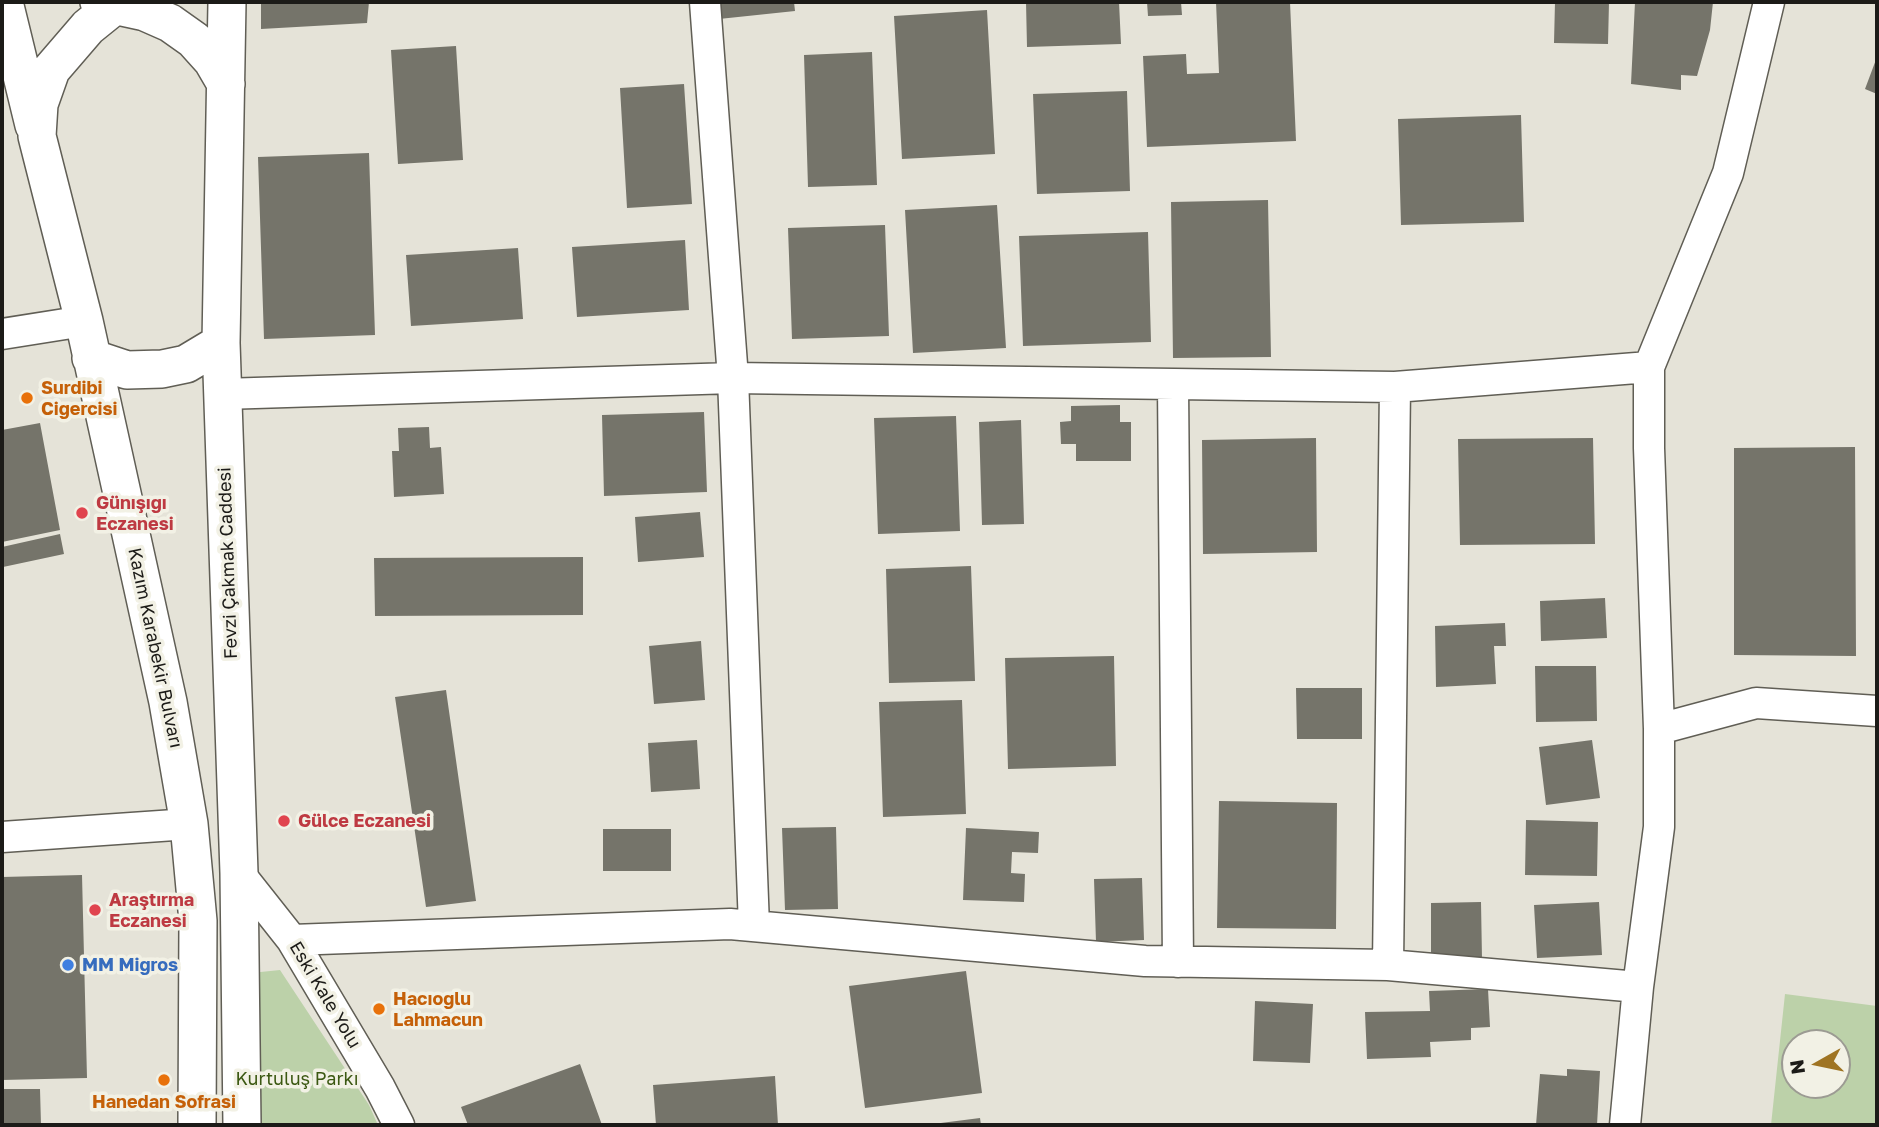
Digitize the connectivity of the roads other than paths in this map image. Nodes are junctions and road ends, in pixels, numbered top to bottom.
1 (4, 2) edge
2 (228, 2) edge
3 (705, 2) edge
4 (1769, 2) edge
5 (110, 3) edge
6 (226, 84) junction
7 (37, 136) junction
8 (84, 321) junction
9 (2, 334) edge
10 (221, 343) junction
11 (91, 358) junction
12 (1649, 367) junction
13 (733, 378) junction
14 (1173, 384) junction
15 (1395, 387) junction
16 (223, 394) junction
17 (1877, 711) edge
18 (1659, 729) junction
19 (189, 824) junction
20 (2, 837) edge
21 (239, 873) junction
22 (754, 926) junction
23 (292, 940) junction
24 (1178, 962) junction
25 (1388, 965) junction
26 (1638, 987) junction
27 (197, 1125) edge
28 (242, 1125) edge
29 (399, 1125) edge
30 (1625, 1125) edge

1 - 7 main road
2 - 6 main road, Fevzi Çakmak Caddesi
3 - 13 street
4 - 12 street
5 - 6 main road
5 - 7 main road, Kazım Karabekir Bulvarı
6 - 10 main road, Fevzi Çakmak Caddesi
7 - 8 main road, Kazım Karabekir Bulvarı
8 - 9 street
8 - 11 main road, Kazım Karabekir Bulvarı
10 - 11 main road
10 - 16 main road, Fevzi Çakmak Caddesi
11 - 19 main road, Kazım Karabekir Bulvarı
12 - 15 street
12 - 18 street
13 - 14 street
13 - 16 street
13 - 22 street
14 - 15 street
14 - 24 street
15 - 25 street
16 - 21 main road, Fevzi Çakmak Caddesi
17 - 18 street
18 - 26 street
19 - 20 street
19 - 27 main road, Kazım Karabekir Bulvarı
21 - 23 street, Eski Kale Yolu
21 - 28 main road, Fevzi Çakmak Caddesi
22 - 23 street
22 - 24 street
23 - 29 street, Eski Kale Yolu
24 - 25 street
25 - 26 street
26 - 30 street

